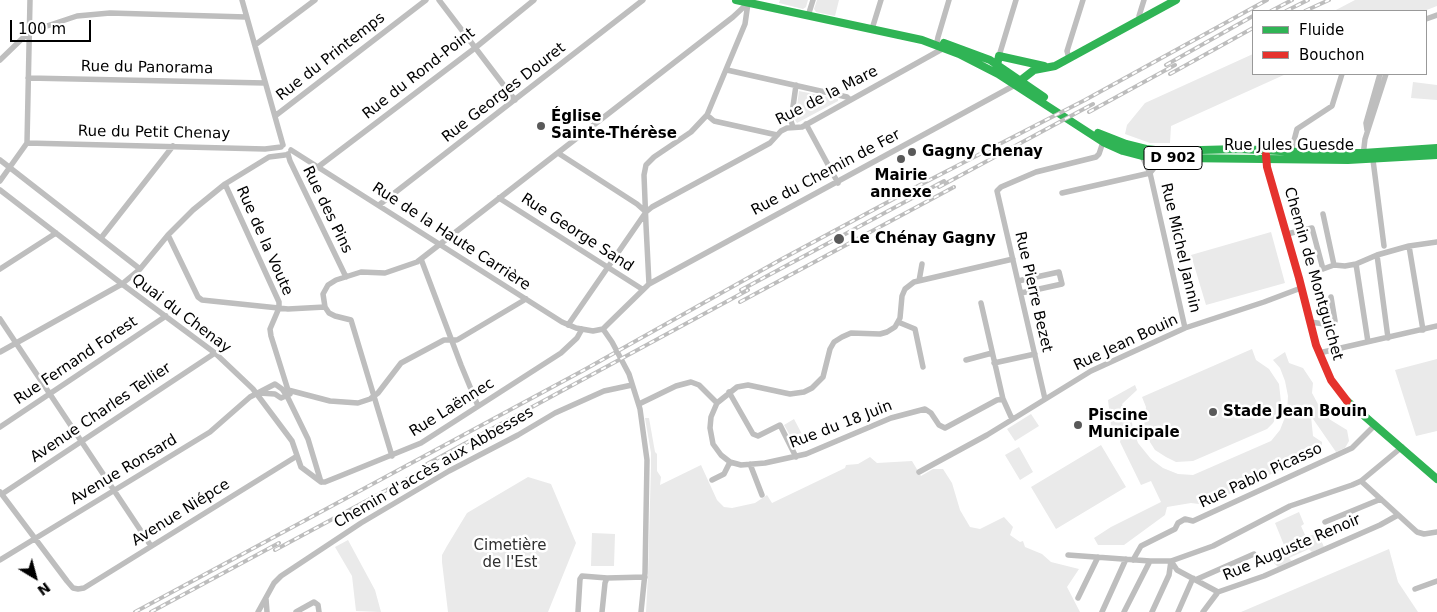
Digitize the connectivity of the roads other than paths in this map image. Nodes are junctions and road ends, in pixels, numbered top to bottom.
1 (30, 0) edge
2 (242, 0) edge
3 (315, 0) edge
4 (426, 0) edge
5 (439, 0) edge
6 (534, 0) edge
7 (643, 0) edge
8 (736, 0) edge
9 (813, 0) edge
10 (881, 0) edge
11 (950, 0) edge
12 (1016, 0) edge
13 (1083, 0) edge
14 (1144, 0) edge
15 (1176, 0) edge
16 (748, 1) edge
17 (808, 16) junction
18 (246, 17) junction
19 (1141, 19) junction
20 (872, 29) junction
21 (29, 32) junction
22 (255, 45) junction
23 (940, 46) junction
24 (475, 48) junction
25 (1010, 58) junction
26 (1069, 58) junction
27 (0, 60) edge
28 (998, 60) junction
29 (1046, 67) junction
30 (727, 70) junction
31 (995, 73) junction
32 (1342, 75) edge
33 (1380, 75) edge
34 (1386, 75) edge
35 (28, 78) junction
36 (1020, 80) junction
37 (265, 83) junction
38 (796, 85) junction
39 (515, 100) junction
40 (850, 100) junction
41 (707, 115) junction
42 (275, 116) junction
43 (806, 124) junction
44 (793, 127) junction
45 (1089, 130) junction
46 (1368, 132) junction
47 (777, 135) junction
48 (27, 142) junction
49 (1103, 142) junction
50 (173, 146) junction
51 (282, 146) junction
52 (1437, 148) edge
53 (265, 149) junction
54 (1266, 150) junction
55 (1291, 152) junction
56 (288, 153) junction
57 (558, 153) junction
58 (1437, 155) edge
59 (1142, 156) junction
60 (1363, 156) junction
61 (269, 157) junction
62 (1162, 158) junction
63 (1266, 159) junction
64 (0, 160) edge
65 (1373, 160) junction
66 (10, 166) junction
67 (318, 167) junction
68 (1150, 173) junction
69 (0, 181) edge
70 (837, 182) junction
71 (224, 184) junction
72 (0, 190) edge
73 (1062, 193) dead end
74 (499, 198) junction
75 (379, 205) junction
76 (646, 212) junction
77 (1323, 214) dead end
78 (56, 233) junction
79 (1287, 234) junction
80 (168, 235) junction
81 (101, 238) junction
82 (1437, 242) edge
83 (440, 245) junction
84 (1384, 246) dead end
85 (1409, 246) junction
86 (1377, 255) junction
87 (421, 259) junction
88 (1013, 259) junction
89 (922, 264) dead end
90 (1356, 264) junction
91 (1334, 265) junction
92 (607, 267) junction
93 (140, 269) junction
94 (0, 270) edge
95 (346, 277) junction
96 (919, 281) junction
97 (1018, 281) junction
98 (122, 284) junction
99 (649, 284) junction
100 (1301, 288) junction
101 (642, 289) junction
102 (1021, 293) junction
103 (1330, 297) dead end
104 (526, 299) junction
105 (981, 303) dead end
106 (324, 307) junction
107 (279, 308) junction
108 (166, 316) junction
109 (0, 318) edge
110 (898, 322) junction
111 (1310, 322) junction
112 (568, 325) junction
113 (1437, 326) edge
114 (1185, 328) junction
115 (582, 329) junction
116 (603, 329) junction
117 (1423, 330) junction
118 (1388, 338) junction
119 (453, 341) junction
120 (1368, 342) junction
121 (16, 343) junction
122 (0, 352) edge
123 (215, 353) junction
124 (992, 353) junction
125 (1319, 353) junction
126 (1035, 354) junction
127 (966, 360) dead end
128 (994, 363) junction
129 (924, 367) dead end
130 (284, 375) junction
131 (275, 384) junction
132 (632, 385) junction
133 (729, 392) junction
134 (256, 393) junction
135 (50, 394) junction
136 (290, 394) junction
137 (373, 397) junction
138 (1045, 399) junction
139 (1003, 400) junction
140 (716, 403) junction
141 (639, 404) junction
142 (478, 406) junction
143 (1012, 419) junction
144 (1375, 425) junction
145 (0, 427) edge
146 (81, 442) junction
147 (1402, 447) junction
148 (297, 456) junction
149 (392, 456) junction
150 (796, 457) junction
151 (730, 462) junction
152 (750, 464) junction
153 (919, 472) dead end
154 (1437, 479) edge
155 (712, 480) dead end
156 (1361, 480) junction
157 (320, 482) junction
158 (114, 490) junction
159 (1, 493) edge
160 (762, 495) dead end
161 (1380, 499) junction
162 (1398, 514) junction
163 (1325, 522) dead end
164 (1437, 532) edge
165 (35, 539) junction
166 (151, 546) junction
167 (1254, 554) dead end
168 (1068, 555) dead end
169 (1098, 557) junction
170 (1126, 559) junction
171 (0, 560) edge
172 (1133, 560) junction
173 (1150, 561) junction
174 (1171, 561) junction
175 (645, 577) junction
176 (607, 578) junction
177 (1194, 579) junction
178 (1437, 581) edge
179 (1415, 589) dead end
180 (1218, 592) junction
181 (1078, 598) dead end
182 (266, 599) junction
183 (259, 612) edge
184 (266, 612) edge
185 (296, 612) edge
186 (319, 612) edge
187 (578, 612) edge
188 (602, 612) edge
189 (641, 612) edge
190 (1102, 612) edge
191 (1124, 612) edge
192 (1152, 612) edge
193 (1178, 612) edge
194 (1203, 612) edge

1 - 21 street
2 - 18 street
3 - 22 street
4 - 42 street, Rue du Printemps
5 - 24 street
6 - 24 street, Rue du Rond-Point
7 - 39 street, Rue Georges Douret
8 - 16 main road, D 902
9 - 17 street
10 - 20 street
11 - 23 street
12 - 28 street
13 - 26 street
14 - 19 street
15 - 19 main road
16 - 17 main road, D 902
16 - 30 street
16 - 57 street
17 - 20 main road, D 902
18 - 21 street
18 - 22 street
19 - 26 main road
20 - 23 main road, D 902
21 - 27 street
21 - 35 street
22 - 37 street
23 - 28 main road, D 902
23 - 31 main road, D 902
23 - 40 street, Rue de la Mare
24 - 39 street
24 - 67 street, Rue du Rond-Point
25 - 28 main road
25 - 29 main road
25 - 36 main road
26 - 29 main road
28 - 31 main road
28 - 36 main road, D 902
29 - 36 main road
30 - 38 street
30 - 41 street
31 - 36 main road, D 902
32 - 55 street
33 - 46 street
34 - 46 street
35 - 37 street, Rue du Panorama
35 - 48 street
36 - 45 main road, D 902
36 - 70 street, Rue du Chemin de Fer
37 - 42 street
38 - 40 street
38 - 44 street
39 - 75 street, Rue Georges Douret
40 - 43 street, Rue de la Mare
41 - 47 street
41 - 76 street
42 - 51 street
43 - 44 street, Rue de la Mare
43 - 70 street
44 - 47 street, Rue de la Mare
45 - 49 main road, Rue Jules Guesde / D 902
45 - 54 main road, Rue Jules Guesde / D 902
46 - 60 street
47 - 76 street, Rue de la Mare
48 - 50 street, Rue du Petit Chenay
48 - 66 street
49 - 59 main road, Rue Jules Guesde / D 902
49 - 88 street, Rue Pierre Bezet
50 - 53 street, Rue du Petit Chenay
50 - 81 street
51 - 53 street, Rue du Petit Chenay
51 - 56 street, Rue de la Haute Carrière
52 - 60 main road, Rue Jules Guesde / D 902
53 - 61 street
54 - 55 main road, Rue Jules Guesde / D 902
54 - 63 main road, Chemin de Montguichet
55 - 60 main road, Rue Jules Guesde / D 902
56 - 61 street
56 - 67 street, Rue de la Haute Carrière
56 - 95 street, Rue des Pins
57 - 74 street
57 - 76 street
58 - 65 main road, Rue Jules Guesde / D 902
59 - 62 main road, Rue Jules Guesde / D 902
59 - 68 street, Rue Michel Jannin
60 - 63 main road, Rue Jules Guesde / D 902
60 - 65 main road, Rue Jules Guesde / D 902
61 - 71 street
62 - 63 main road, Rue Jules Guesde / D 902
62 - 68 street
63 - 79 main road, Chemin de Montguichet
64 - 66 street
65 - 84 street
66 - 69 street
66 - 81 street
67 - 75 street, Rue de la Haute Carrière
68 - 73 street
68 - 114 street, Rue Michel Jannin
70 - 99 street, Rue du Chemin de Fer
71 - 80 street
71 - 107 street, Rue de la Voute
72 - 78 street, Quai du Chenay
74 - 83 street
74 - 92 street, Rue George Sand
75 - 83 street, Rue de la Haute Carrière
76 - 92 street
76 - 99 street
77 - 91 street
78 - 94 street
78 - 98 street, Quai du Chenay
79 - 91 street
79 - 100 main road, Chemin de Montguichet
80 - 93 street
80 - 107 street
81 - 93 street
82 - 85 street
83 - 87 street
83 - 104 street, Rue de la Haute Carrière
85 - 86 street
85 - 117 street
86 - 90 street
86 - 118 street
87 - 95 street
87 - 119 street
88 - 96 street
88 - 97 street, Rue Pierre Bezet
89 - 96 street
90 - 91 street
90 - 120 street
92 - 101 street, Rue George Sand
92 - 112 street
93 - 98 street
95 - 106 street
96 - 110 street
97 - 102 street, Rue Pierre Bezet
97 - 102 street
98 - 108 street, Quai du Chenay
98 - 121 street
99 - 101 street
100 - 111 main road, Chemin de Montguichet
100 - 114 street, Rue Jean Bouin
101 - 116 street
102 - 126 street, Rue Pierre Bezet
103 - 111 street
104 - 112 street, Rue de la Haute Carrière
104 - 119 street
105 - 124 street
106 - 107 street
106 - 137 street
107 - 130 street
108 - 123 street, Quai du Chenay
108 - 135 street, Rue Fernand Forest
109 - 121 street
110 - 129 street
110 - 133 street
111 - 125 main road, Chemin de Montguichet
112 - 115 street, Rue de la Haute Carrière
113 - 117 street
114 - 138 street, Rue Jean Bouin
115 - 116 street, Rue de la Haute Carrière
115 - 142 street, Rue Laënnec
116 - 132 street
117 - 118 street
118 - 120 street
119 - 137 street
119 - 142 street
120 - 125 street
121 - 122 street
121 - 135 street
123 - 134 street, Quai du Chenay
123 - 146 street, Avenue Charles Tellier
124 - 127 street
124 - 128 street
125 - 144 main road, Chemin de Montguichet
126 - 128 street
126 - 138 street, Rue Pierre Bezet
128 - 139 street
130 - 131 street, Avenue Ronsard
130 - 136 street
131 - 134 street, Avenue Ronsard
131 - 136 street
132 - 141 street
132 - 182 street, Chemin d'accès aux Abbesses
133 - 140 street
133 - 150 street
134 - 136 street
134 - 148 street, Quai du Chenay
134 - 158 street, Avenue Ronsard
135 - 145 street, Rue Fernand Forest
135 - 146 street
136 - 137 street
136 - 157 street
137 - 149 street
138 - 143 street, Rue Jean Bouin
139 - 143 street
139 - 150 street, Rue du 18 Juin
140 - 141 street
140 - 151 street
141 - 175 street
142 - 149 street, Rue Laënnec
143 - 153 street, Rue Jean Bouin
144 - 147 main road, Chemin de Montguichet
144 - 172 street, Rue Pablo Picasso
146 - 158 street
146 - 159 street, Avenue Charles Tellier
147 - 154 main road, Chemin de Montguichet
147 - 156 street
148 - 157 street, Quai du Chenay
148 - 166 street, Avenue Niépce
149 - 157 street, Rue Laënnec
150 - 152 street, Rue du 18 Juin
151 - 152 street, Rue du 18 Juin
151 - 155 street
152 - 160 street
156 - 161 street
156 - 174 street
158 - 165 street, Avenue Ronsard
158 - 166 street
159 - 165 street
161 - 162 street
161 - 163 street
162 - 164 street
162 - 180 street, Rue Auguste Renoir
165 - 166 street, Avenue Niépce
165 - 171 street, Avenue Ronsard
167 - 177 street
168 - 169 street
169 - 170 street
169 - 181 street
170 - 172 street
170 - 190 street
172 - 173 street
173 - 174 street
173 - 191 street
174 - 177 street
174 - 192 street
175 - 176 street
175 - 189 street
176 - 187 street
176 - 188 street
177 - 180 street
177 - 193 street
178 - 179 street
180 - 194 street, Rue Auguste Renoir
182 - 183 street, Chemin d'accès aux Abbesses
182 - 184 street
183 - 184 street
185 - 186 street

